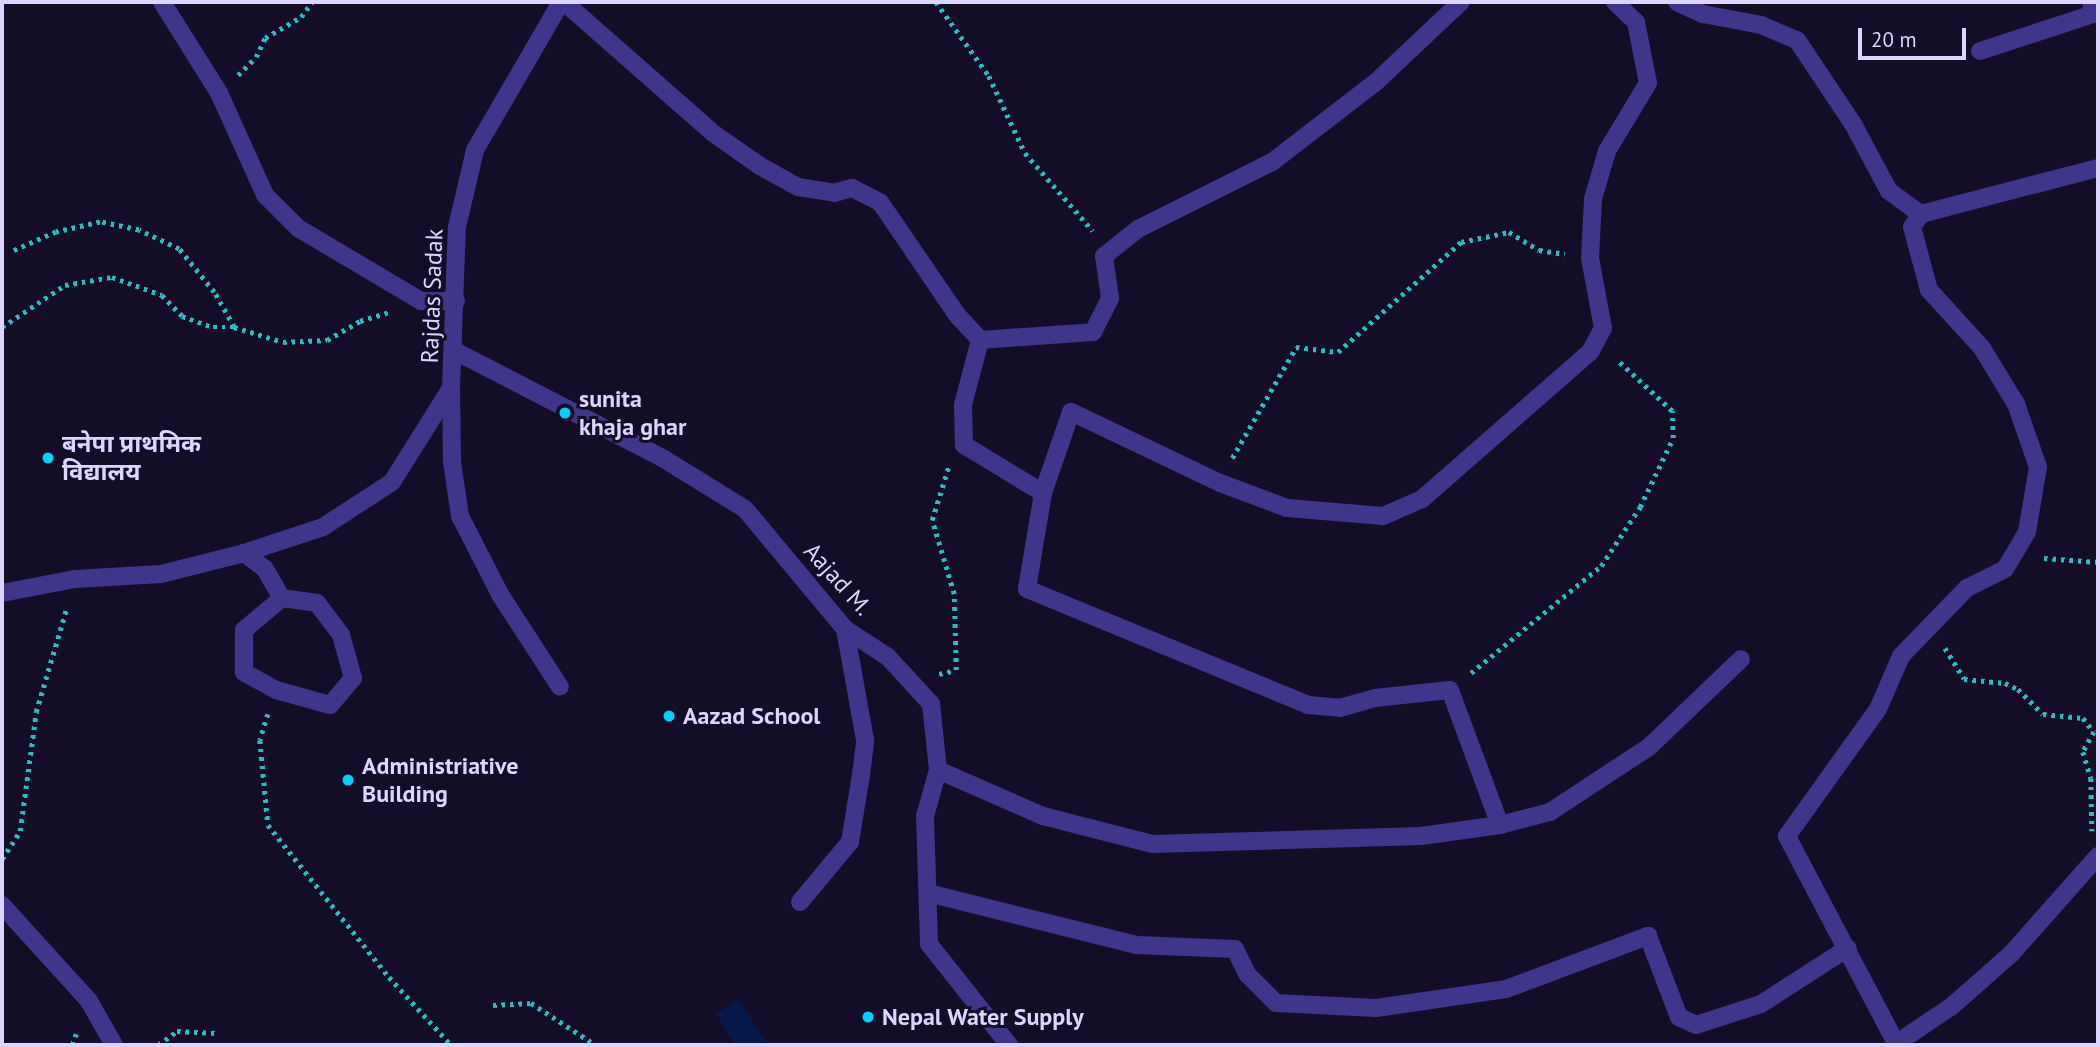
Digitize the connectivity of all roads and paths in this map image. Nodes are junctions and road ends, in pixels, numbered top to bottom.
1 (162, 2) edge
2 (312, 2) edge
3 (562, 2) edge
4 (936, 2) edge
5 (1461, 2) edge
6 (1615, 2) edge
7 (1677, 2) edge
8 (2091, 2) edge
9 (1980, 51) dead end
10 (219, 93) junction
11 (2098, 168) edge
12 (1920, 214) junction
13 (13, 251) dead end
14 (1104, 256) junction
15 (1590, 258) junction
16 (422, 301) junction
17 (456, 301) junction
18 (2, 327) edge
19 (234, 327) junction
20 (980, 340) junction
21 (455, 351) junction
22 (1590, 352) junction
23 (452, 388) junction
24 (964, 445) junction
25 (1220, 483) junction
26 (1043, 493) junction
27 (2027, 533) junction
28 (244, 553) junction
29 (2098, 562) edge
30 (75, 579) junction
31 (2, 593) edge
32 (282, 598) junction
33 (1936, 615) junction
34 (845, 629) junction
35 (1741, 659) dead end
36 (560, 687) dead end
37 (915, 687) junction
38 (276, 690) junction
39 (1450, 690) junction
40 (938, 770) junction
41 (1500, 825) junction
42 (2097, 850) edge
43 (2, 859) edge
44 (928, 893) junction
45 (800, 902) dead end
46 (2, 905) edge
47 (1848, 948) junction
48 (493, 1005) dead end
49 (216, 1033) dead end
50 (1897, 1044) edge
51 (114, 1045) edge
52 (158, 1045) edge
53 (451, 1045) edge
54 (596, 1045) edge
55 (1009, 1045) edge

1 - 10 street
2 - 10 path
3 - 17 street, Rajdas Sadak
3 - 20 street
4 - 14 path
5 - 14 street
6 - 15 street
7 - 12 street
8 - 9 street
10 - 16 street
11 - 12 street
12 - 27 street
13 - 19 path
14 - 20 street
15 - 22 street
15 - 25 path
16 - 17 street
16 - 19 path
17 - 21 street, Rajdas Sadak
18 - 19 path
20 - 24 street
21 - 23 street, Rajdas Sadak
21 - 34 street, Aajad M.
22 - 25 street
22 - 39 path
23 - 28 street, Rajdas Sadak
23 - 36 street
24 - 26 street
24 - 37 path
25 - 26 street
26 - 39 street
27 - 29 path
27 - 33 street
28 - 30 street, Rajdas Sadak
28 - 32 street
30 - 31 street, Rajdas Sadak
30 - 43 path
32 - 38 street
32 - 38 street
33 - 42 path
33 - 47 street
34 - 37 street, Aajad M.
34 - 45 street
35 - 41 street
37 - 40 street, Aajad M.
38 - 53 path
39 - 41 street
40 - 41 street
40 - 44 street, Aajad M.
42 - 50 street
44 - 47 street
44 - 55 street, Aajad M.
46 - 51 street
47 - 50 street
48 - 54 path
49 - 52 path

